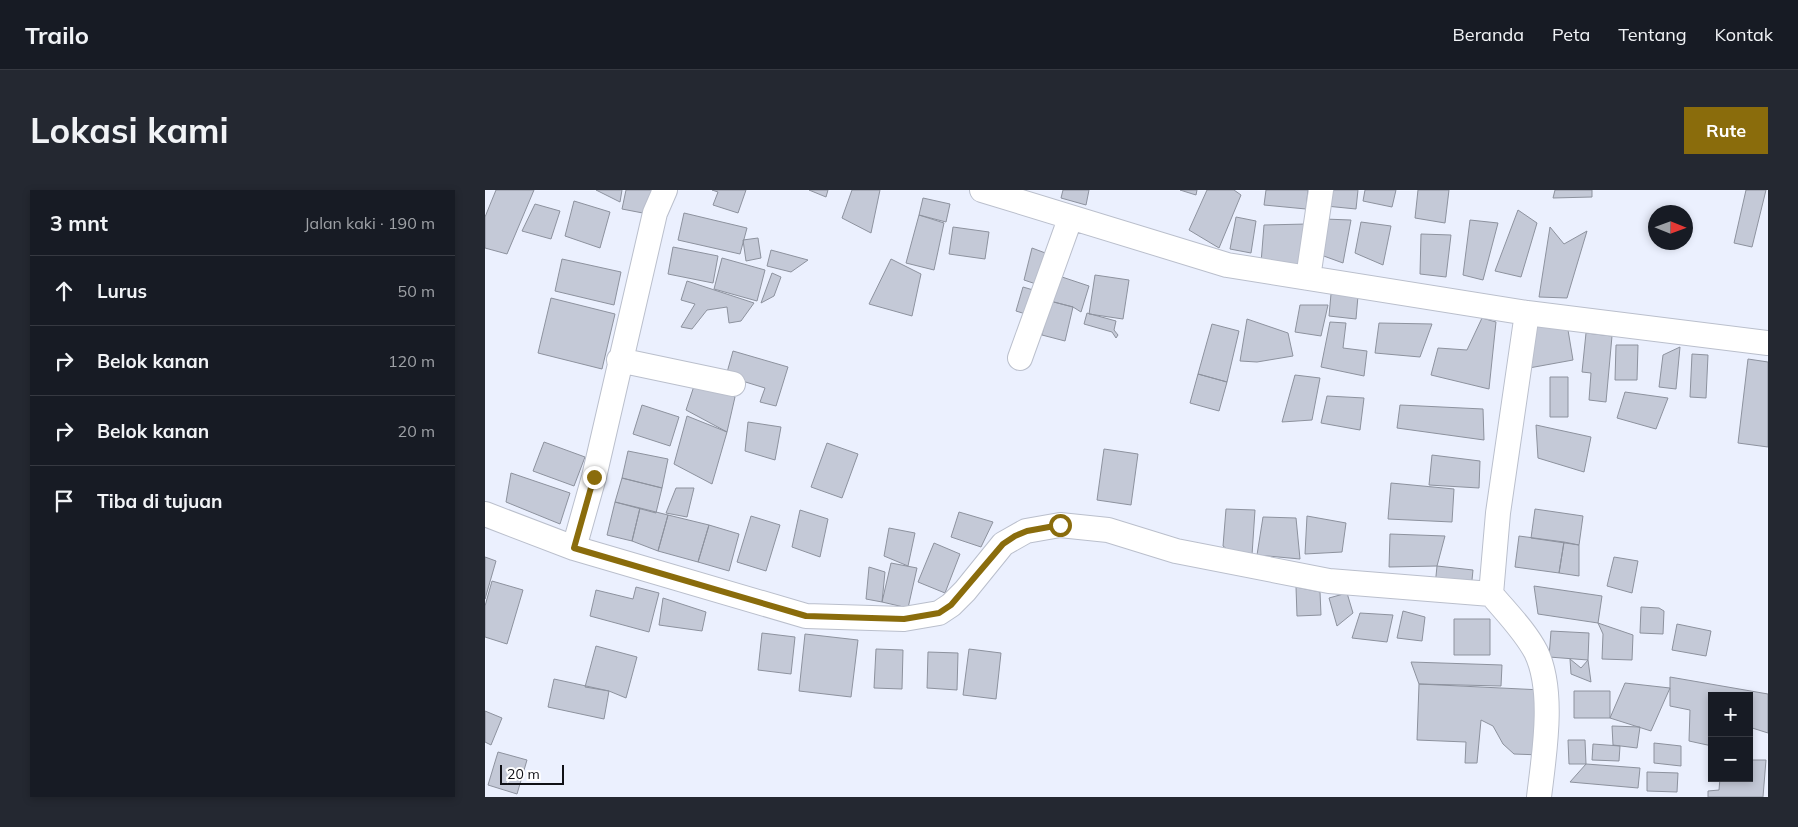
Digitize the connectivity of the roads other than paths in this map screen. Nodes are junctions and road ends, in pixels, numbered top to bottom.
1 (665, 190) edge
2 (984, 190) edge
3 (1321, 190) edge
4 (1070, 219) junction
5 (1308, 278) junction
6 (1527, 313) junction
7 (1768, 343) edge
8 (1020, 358) dead end
9 (619, 360) junction
10 (733, 384) dead end
11 (485, 514) edge
12 (574, 548) junction
13 (1491, 594) junction
14 (1539, 797) edge

1 - 9 street
2 - 4 street
3 - 5 street
4 - 5 street
4 - 8 street
5 - 6 street
6 - 7 street
6 - 13 street
9 - 10 street
9 - 12 street
11 - 12 street
12 - 13 street
13 - 14 street

